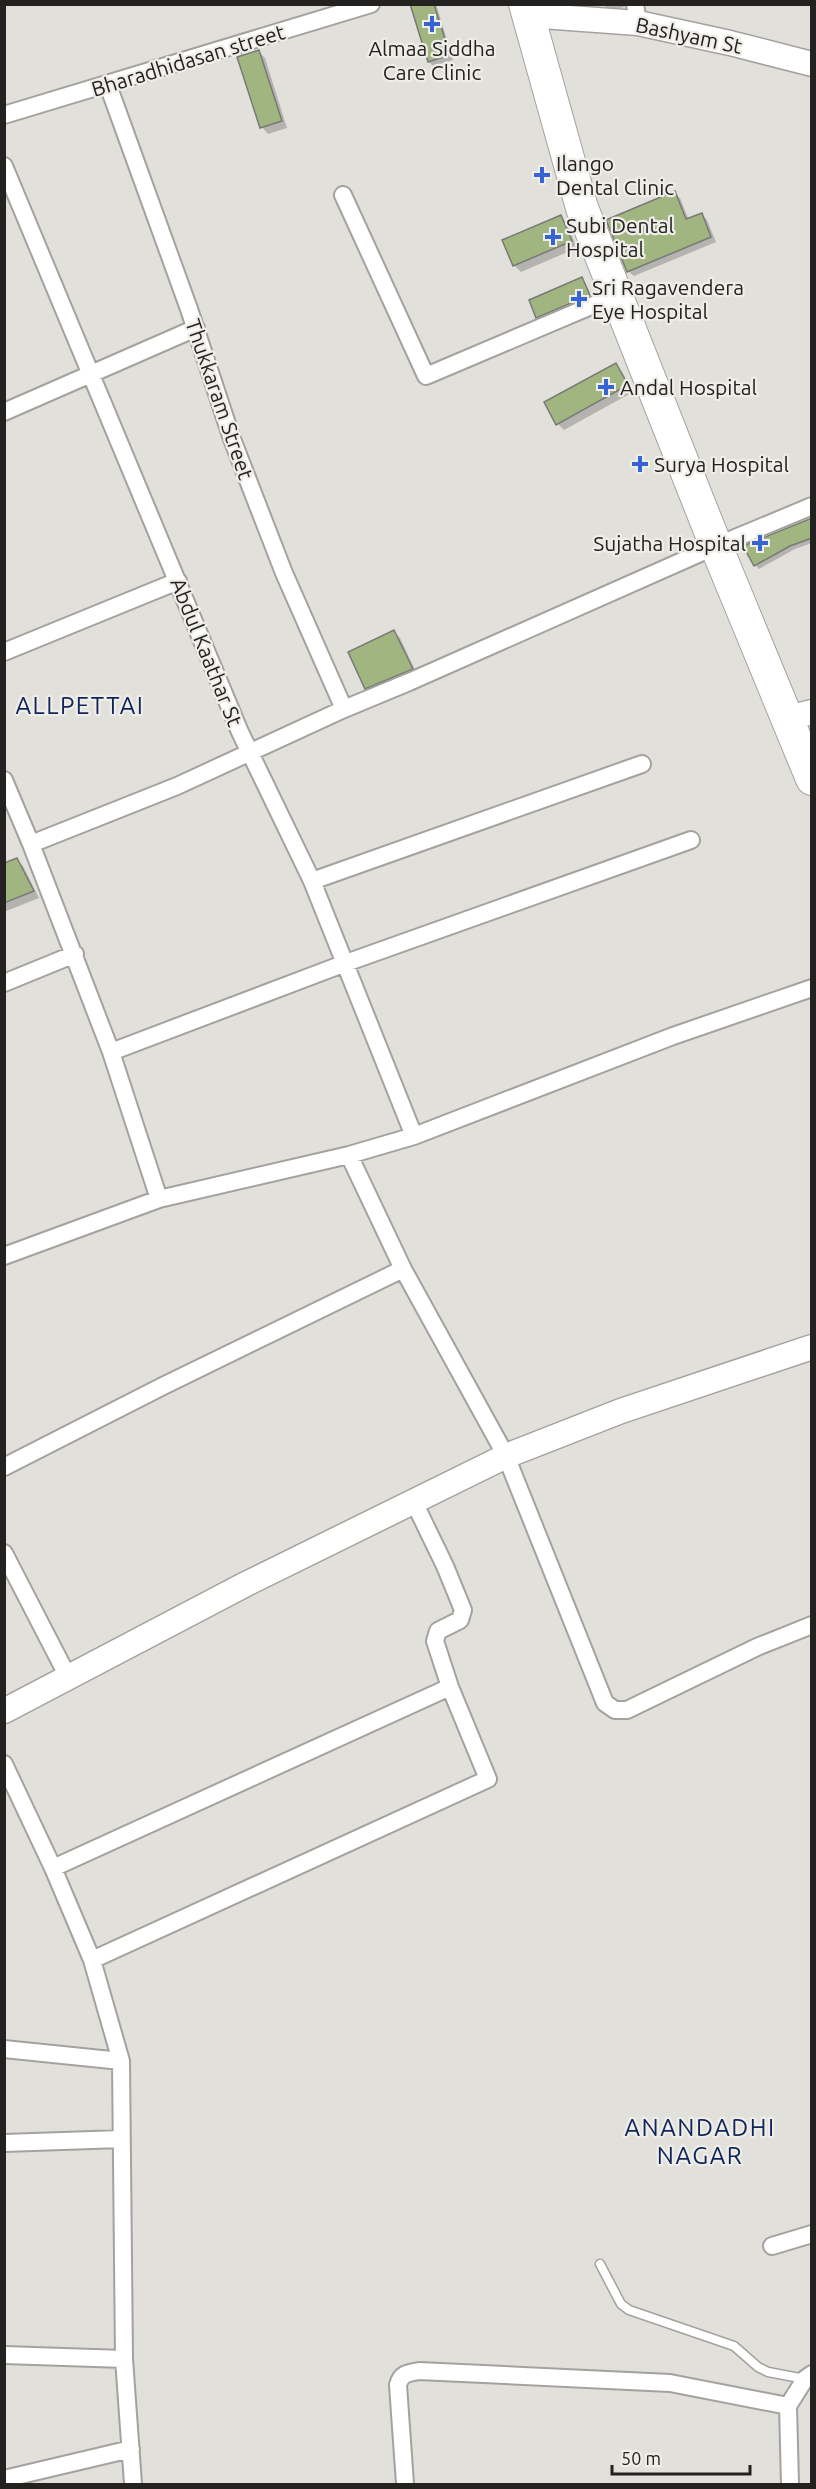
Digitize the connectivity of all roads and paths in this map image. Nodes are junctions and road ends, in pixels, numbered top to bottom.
1 (371, 4) edge
2 (527, 10) edge
3 (637, 14) edge
4 (812, 64) edge
5 (108, 85) junction
6 (4, 115) edge
7 (4, 166) edge
8 (343, 195) dead end
9 (617, 295) junction
10 (196, 328) junction
11 (92, 374) junction
12 (4, 412) edge
13 (812, 506) edge
14 (716, 546) junction
15 (178, 581) junction
16 (4, 652) edge
17 (344, 709) junction
18 (800, 715) edge
19 (250, 754) junction
20 (642, 764) dead end
21 (812, 779) edge
22 (4, 780) edge
23 (691, 840) dead end
24 (32, 844) junction
25 (312, 881) junction
26 (75, 954) junction
27 (343, 964) junction
28 (4, 983) edge
29 (812, 988) edge
30 (111, 1052) junction
31 (414, 1136) junction
32 (349, 1155) junction
33 (159, 1199) junction
34 (4, 1256) edge
35 (404, 1269) junction
36 (812, 1347) edge
37 (506, 1456) junction
38 (4, 1467) edge
39 (413, 1500) junction
40 (4, 1553) edge
41 (812, 1625) edge
42 (69, 1677) junction
43 (450, 1687) junction
44 (4, 1711) edge
45 (4, 1764) edge
46 (53, 1868) junction
47 (92, 1960) junction
48 (4, 2049) edge
49 (121, 2061) junction
50 (122, 2139) junction
51 (4, 2143) edge
52 (812, 2234) edge
53 (772, 2246) dead end
54 (600, 2264) dead end
55 (4, 2355) edge
56 (124, 2359) junction
57 (808, 2377) edge
58 (788, 2406) junction
59 (131, 2450) junction
60 (4, 2479) edge
61 (133, 2484) edge
62 (405, 2484) edge
63 (790, 2484) edge

1 - 5 street, Bharadhidasan street
2 - 3 street, Bashyam St
2 - 9 highway
3 - 4 street, Bashyam St
5 - 6 street, Bharadhidasan street
5 - 10 street, Thukkaram Street
7 - 11 street, Abdul Kaathar St
8 - 9 street
9 - 14 highway
10 - 11 street
10 - 17 street, Thukkaram Street
11 - 12 street
11 - 15 street, Abdul Kaathar St
13 - 14 street
14 - 17 street
14 - 18 highway
15 - 16 street
15 - 19 street, Abdul Kaathar St
17 - 19 street
18 - 21 highway
19 - 24 street
19 - 25 street, Abdul Kaathar St
20 - 25 street
22 - 24 street
23 - 27 street
24 - 26 street
25 - 27 street, Abdul Kaathar St
26 - 28 street
26 - 30 street
27 - 30 street
27 - 31 street, Abdul Kaathar St
29 - 31 street
30 - 33 street
31 - 32 street
32 - 33 street
32 - 35 street
33 - 34 street
35 - 37 street
35 - 38 street
36 - 37 street
37 - 39 street
37 - 41 street
39 - 42 street
39 - 43 street
40 - 42 street
42 - 44 street
43 - 46 street
43 - 47 street
45 - 46 street
46 - 47 street
47 - 49 street
48 - 49 street
49 - 50 street
50 - 51 street
50 - 56 street
52 - 53 street
54 - 57 lane
55 - 56 street
56 - 59 street
57 - 58 street
58 - 62 street
58 - 63 street
59 - 60 street
59 - 61 street

